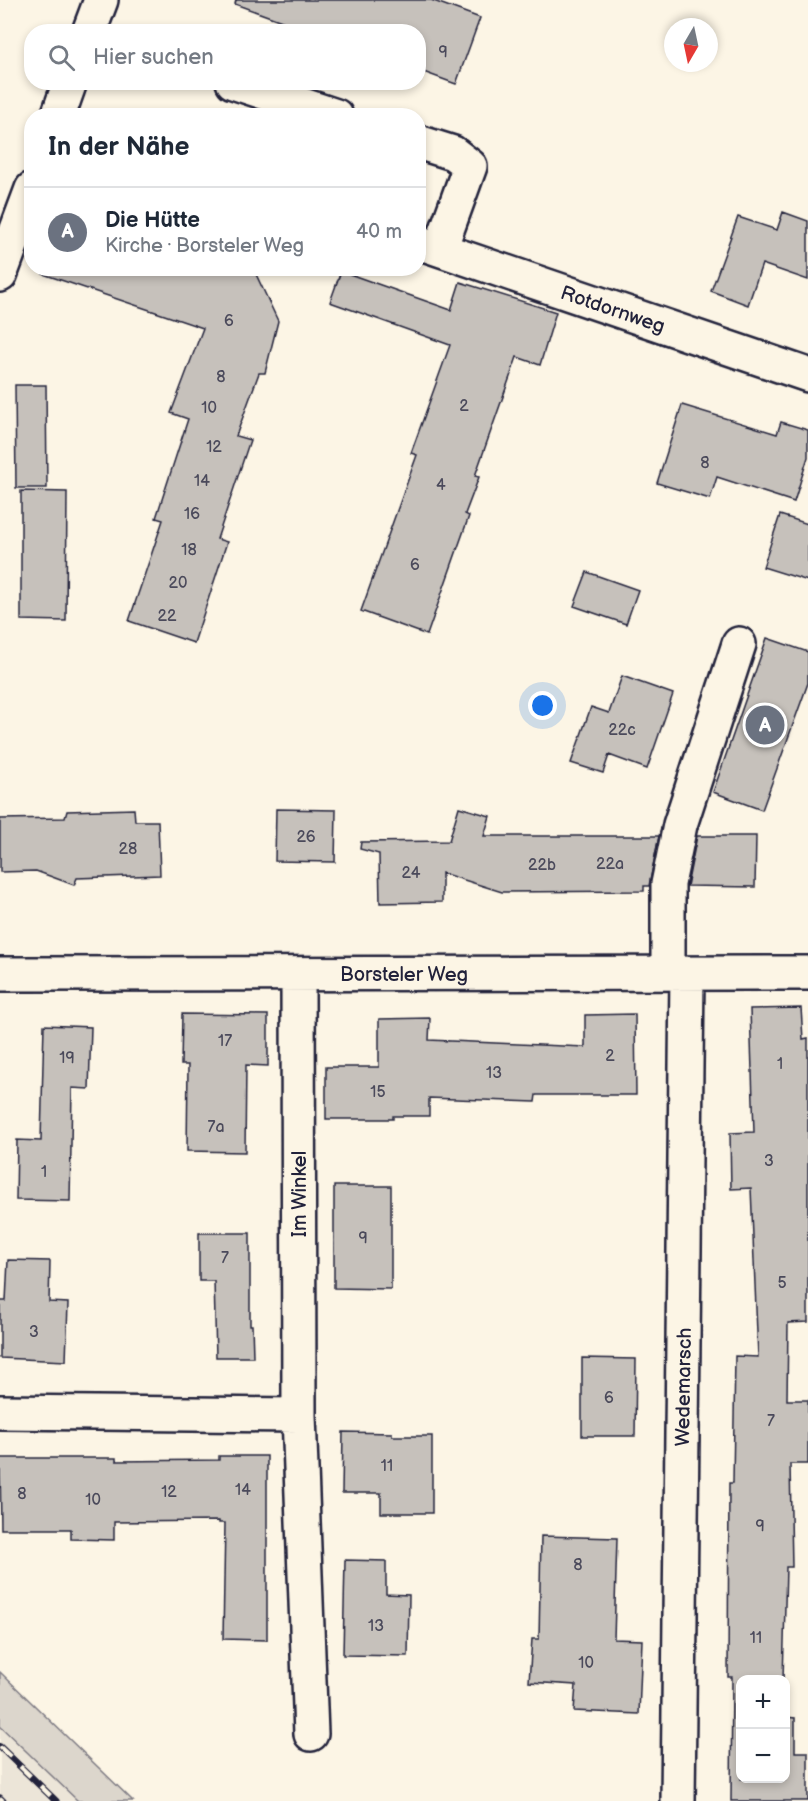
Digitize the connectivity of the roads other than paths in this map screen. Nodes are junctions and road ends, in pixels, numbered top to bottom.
1 (101, 0) edge
2 (92, 24) edge
3 (67, 90) edge
4 (257, 90) edge
5 (61, 108) edge
6 (312, 108) edge
7 (426, 145) edge
8 (24, 210) edge
9 (429, 246) edge
10 (0, 275) edge
11 (808, 375) edge
12 (738, 644) dead end
13 (678, 973) junction
14 (808, 973) edge
15 (0, 974) edge
16 (298, 974) junction
17 (0, 1412) edge
18 (299, 1415) junction
19 (311, 1734) dead end
20 (678, 1801) edge

1 - 2 street
3 - 5 street
4 - 6 street
7 - 9 street
8 - 10 street
9 - 11 street, Rotdornweg
12 - 13 street, Wedemarsch
13 - 14 street, Borsteler Weg
13 - 16 street, Borsteler Weg
13 - 20 street, Wedemarsch
15 - 16 street, Borsteler Weg
16 - 18 street, Im Winkel
17 - 18 street
18 - 19 street, Im Winkel

